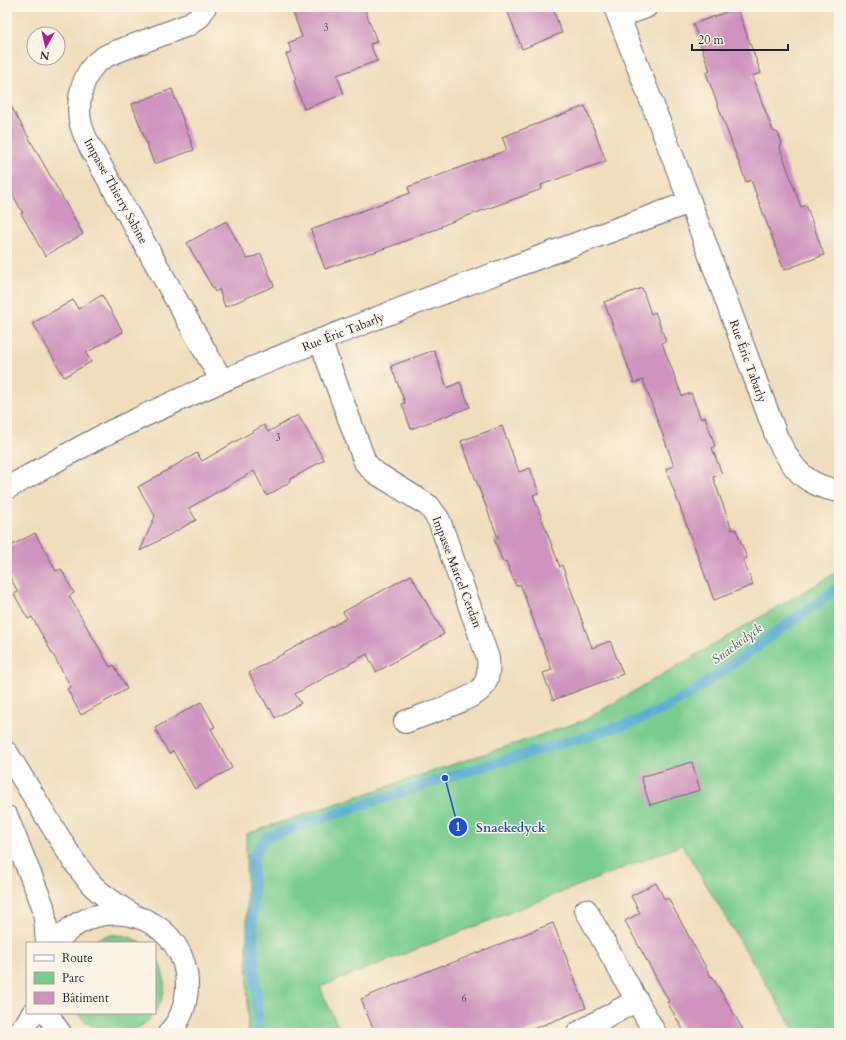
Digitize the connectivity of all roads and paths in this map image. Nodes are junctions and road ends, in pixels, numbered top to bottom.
1 (205, 7) edge
2 (646, 7) edge
3 (617, 12) edge
4 (690, 202) junction
5 (320, 340) junction
6 (222, 381) junction
7 (7, 488) edge
8 (839, 491) edge
9 (404, 722) dead end
10 (7, 753) edge
11 (7, 817) edge
12 (586, 910) dead end
13 (133, 915) junction
14 (47, 942) edge
15 (57, 942) edge
16 (186, 996) junction
17 (637, 1000) junction
18 (32, 1014) edge
19 (48, 1014) edge
20 (17, 1033) edge
21 (60, 1033) edge
22 (169, 1033) edge
23 (189, 1033) edge
24 (578, 1033) edge
25 (656, 1033) edge

1 - 6 street, Impasse Thierry Sabine
2 - 3 street
3 - 4 street, Rue Éric Tabarly
4 - 5 street, Rue Éric Tabarly
4 - 8 street, Rue Éric Tabarly
5 - 6 street, Rue Éric Tabarly
5 - 9 street, Impasse Marcel Cerdan
6 - 7 street, Rue Éric Tabarly
10 - 13 street
11 - 14 street
12 - 17 street
13 - 15 street
13 - 16 street
16 - 22 street
16 - 23 street
17 - 24 street
17 - 25 street
18 - 20 street
19 - 21 street

